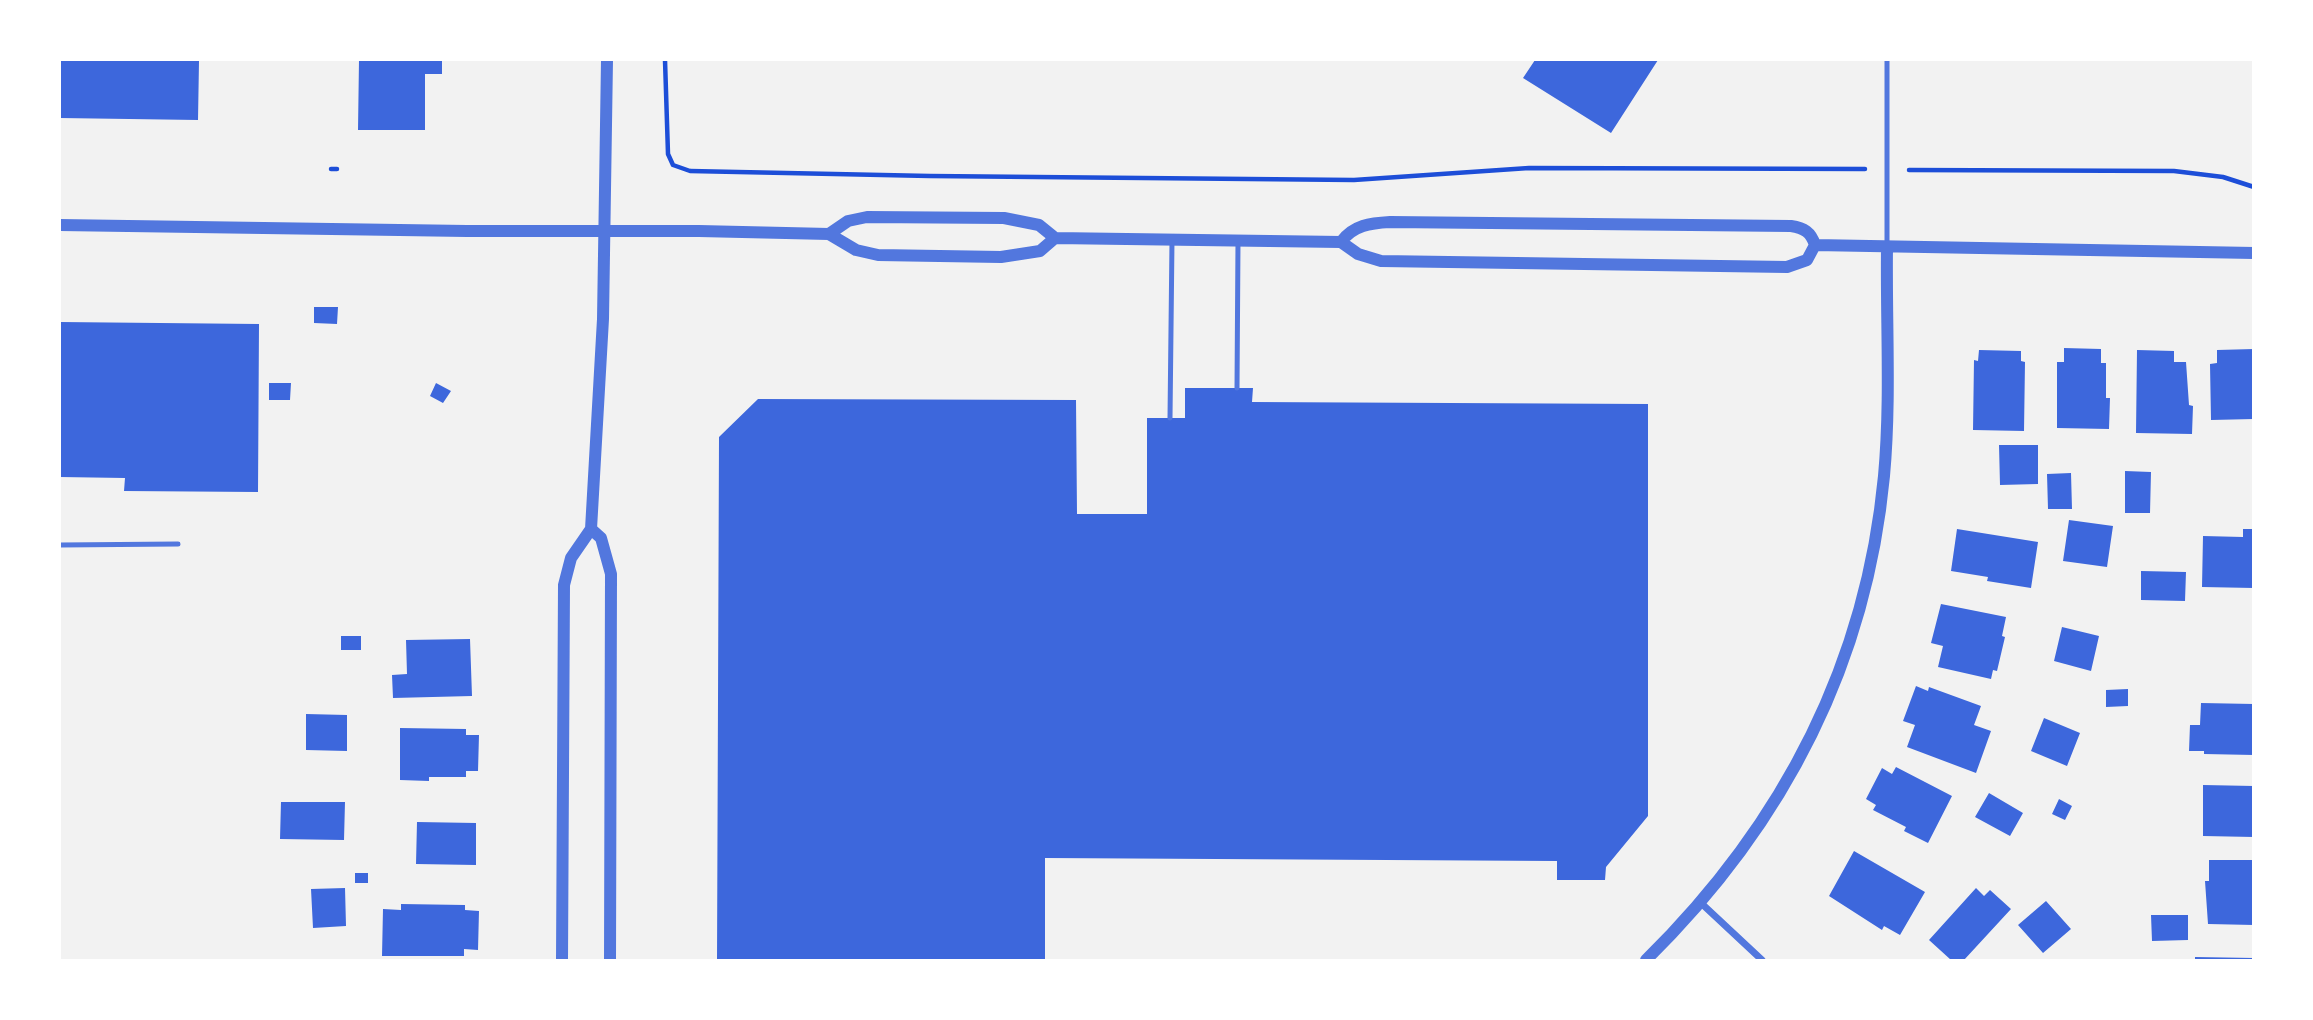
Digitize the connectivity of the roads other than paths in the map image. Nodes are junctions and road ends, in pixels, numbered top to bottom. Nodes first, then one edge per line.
1 (607, 60) edge
2 (1887, 60) edge
3 (60, 225) edge
4 (605, 232) junction
5 (828, 234) junction
6 (1055, 238) junction
7 (1172, 240) junction
8 (1238, 241) junction
9 (1342, 242) junction
10 (1815, 245) junction
11 (1888, 248) junction
12 (2253, 253) edge
13 (1237, 388) dead end
14 (1170, 418) dead end
15 (591, 528) junction
16 (178, 544) dead end
17 (60, 545) edge
18 (1701, 903) junction
19 (562, 961) edge
20 (610, 961) edge
21 (1646, 961) edge
22 (1762, 961) edge

1 - 4 street
2 - 11 lane
3 - 4 street
4 - 5 street
4 - 15 street
5 - 6 street
5 - 6 street
6 - 7 street
7 - 8 street
7 - 14 lane
8 - 9 street
8 - 13 lane
9 - 10 street
9 - 10 street
10 - 11 street
11 - 12 street
11 - 18 street
15 - 19 street
15 - 20 street
16 - 17 lane
18 - 21 street
18 - 22 street

